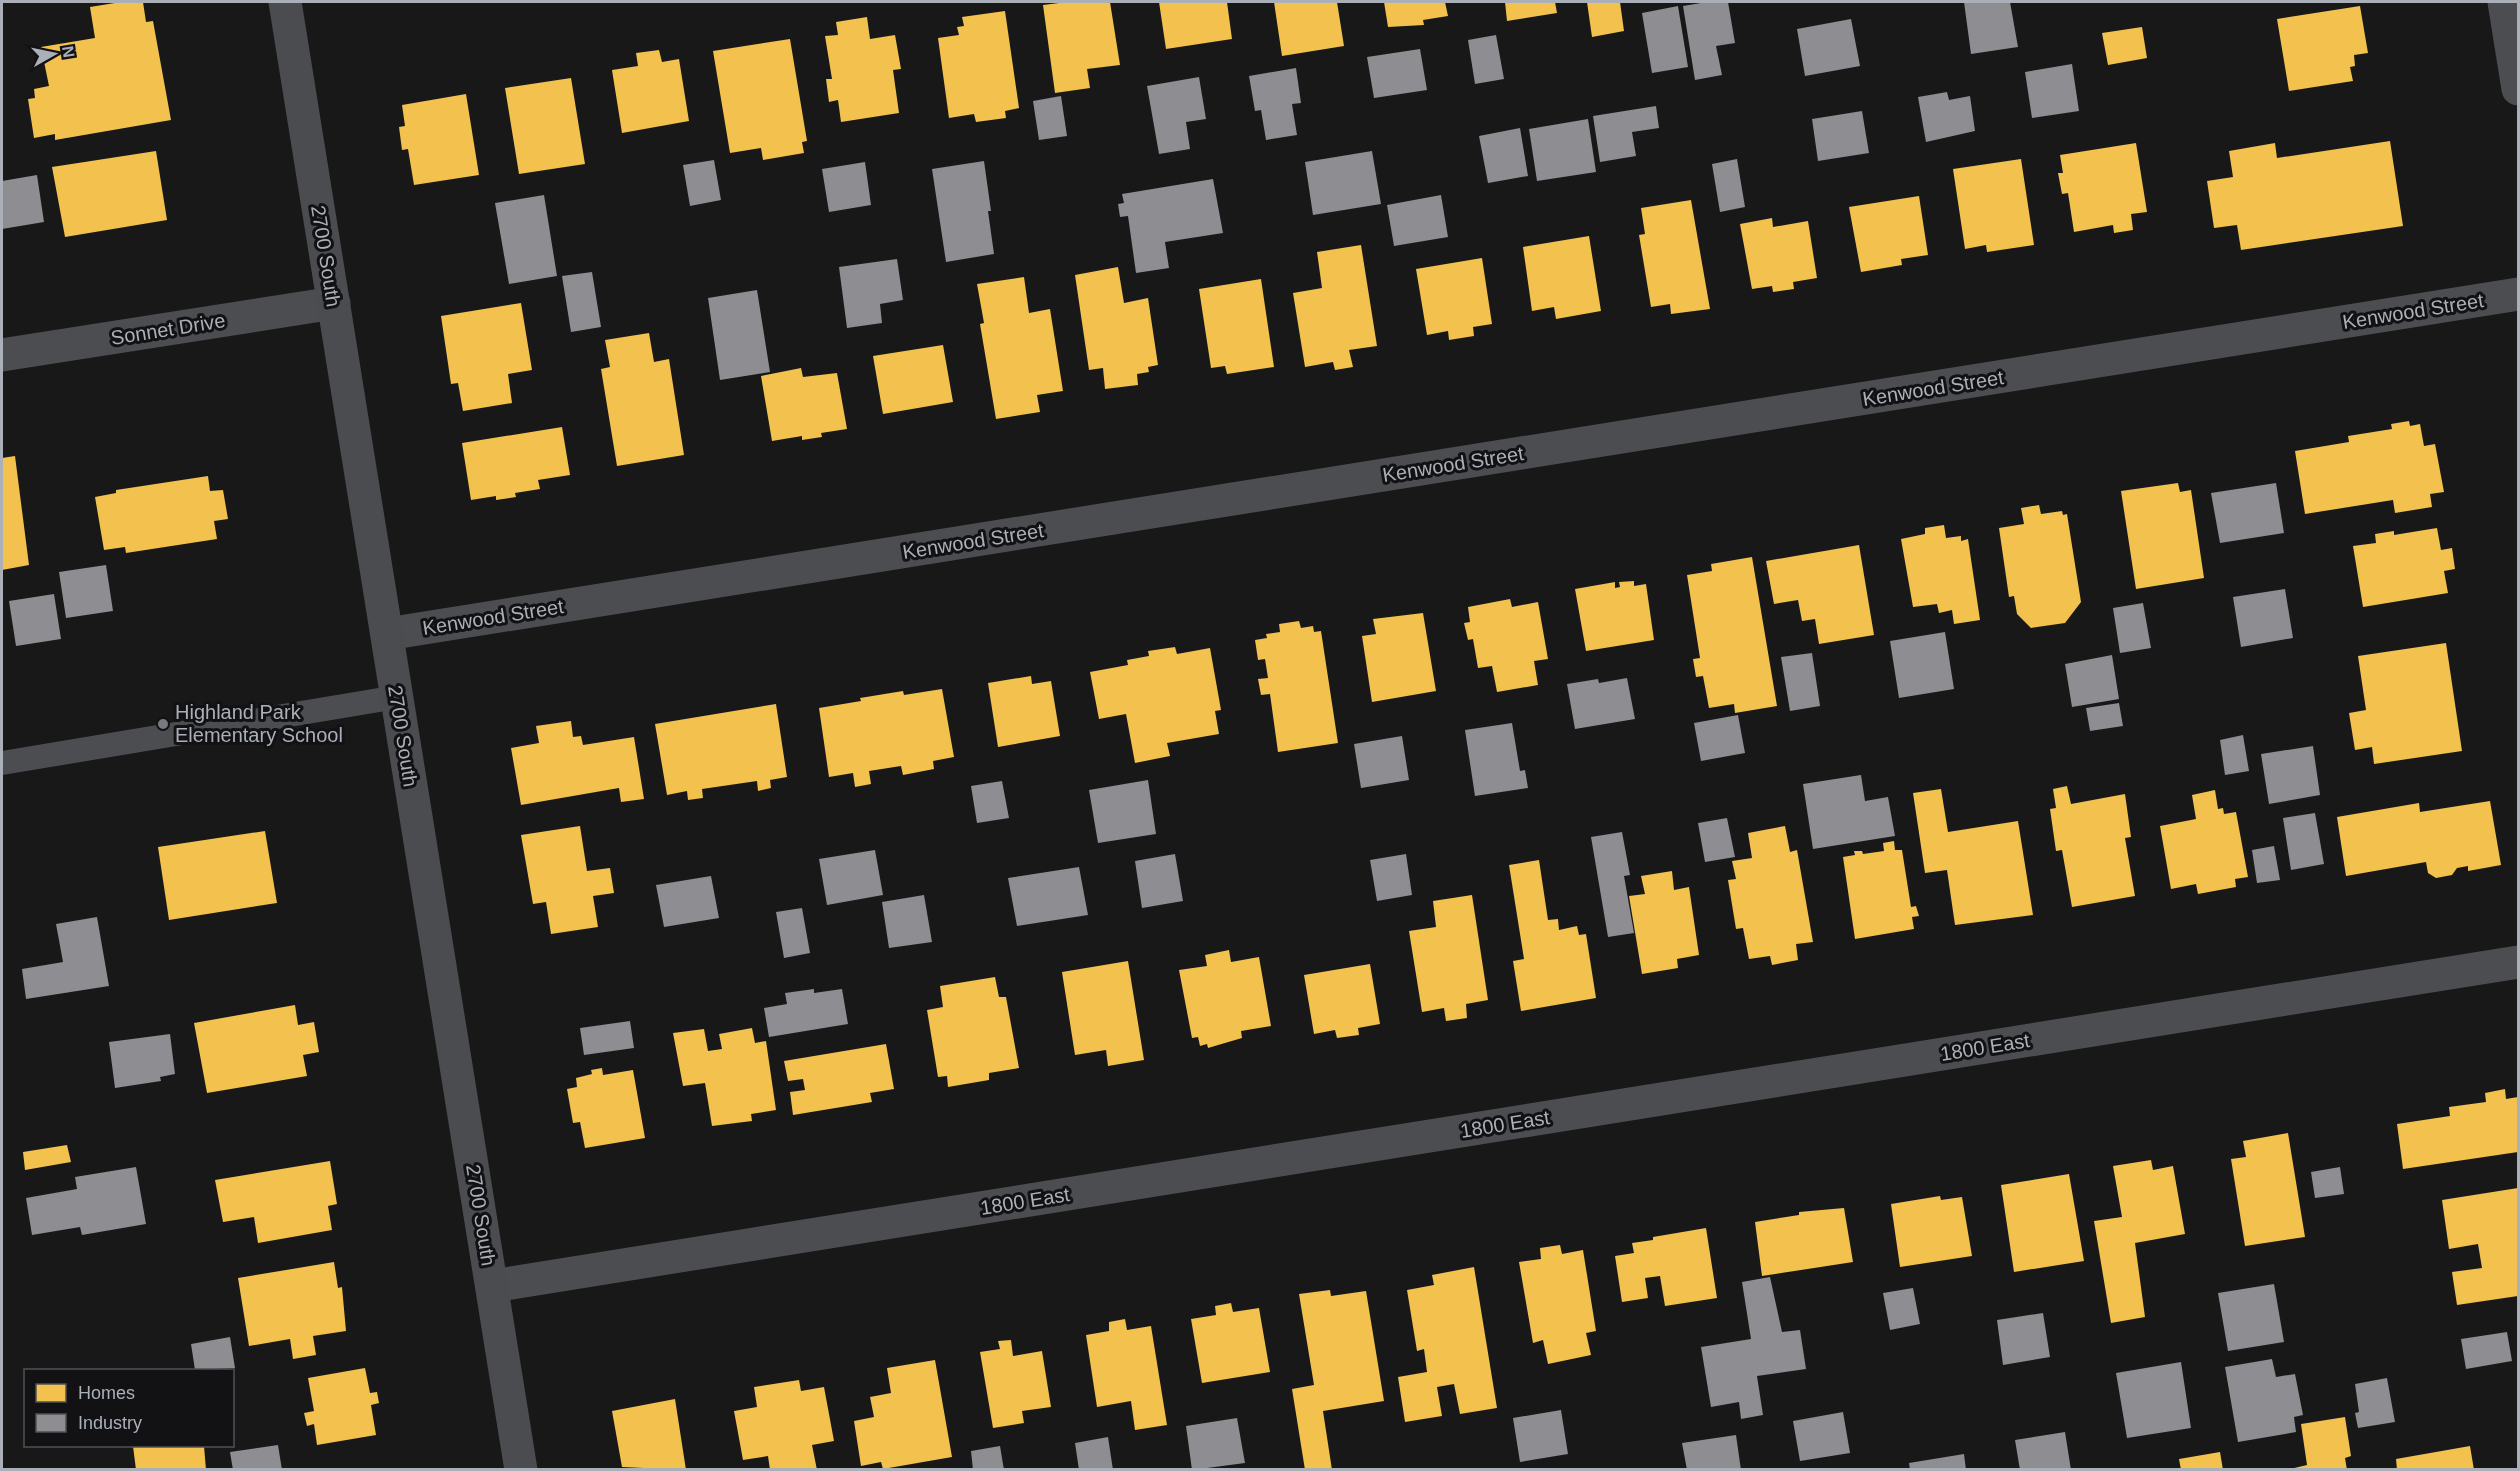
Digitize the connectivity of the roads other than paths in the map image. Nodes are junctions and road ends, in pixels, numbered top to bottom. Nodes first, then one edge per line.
1 (285, 2) edge
2 (2504, 2) edge
3 (2518, 89) edge
4 (2518, 294) edge
5 (334, 303) junction
6 (2, 355) edge
7 (387, 634) junction
8 (397, 697) junction
9 (2, 763) edge
10 (2518, 962) edge
11 (492, 1286) junction
12 (521, 1470) edge

1 - 5 street, 2700 South
2 - 3 street
4 - 7 street, Kenwood Street
5 - 6 street, Sonnet Drive
5 - 7 street, 2700 South
7 - 8 street, 2700 South
8 - 9 lane
8 - 11 street, 2700 South
10 - 11 street, 1800 East
11 - 12 street, 2700 South

